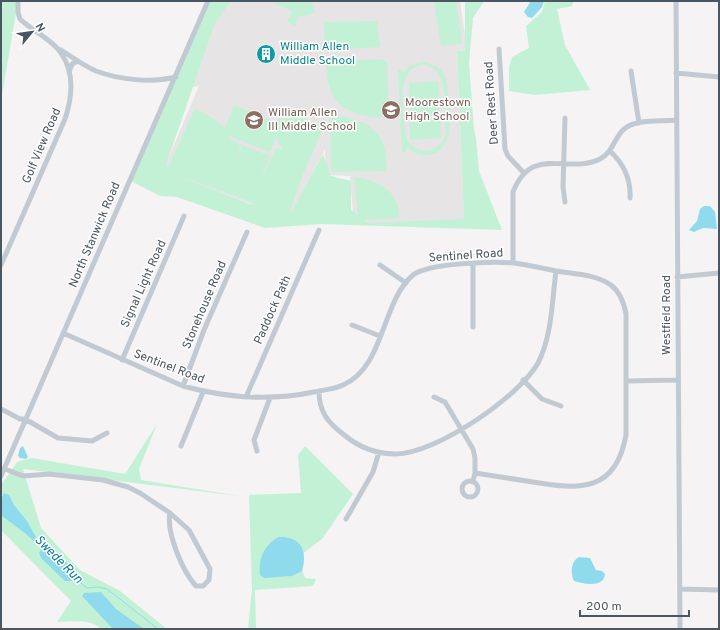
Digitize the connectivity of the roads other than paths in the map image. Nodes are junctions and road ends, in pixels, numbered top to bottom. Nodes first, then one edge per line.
1 (18, 1) edge
2 (208, 1) edge
3 (676, 1) edge
4 (55, 47) junction
5 (499, 49) dead end
6 (78, 61) junction
7 (69, 72) junction
8 (631, 72) dead end
9 (676, 73) junction
10 (176, 77) junction
11 (719, 78) edge
12 (565, 118) dead end
13 (676, 120) junction
14 (639, 123) junction
15 (610, 151) junction
16 (563, 163) junction
17 (524, 173) junction
18 (630, 198) dead end
19 (565, 202) dead end
20 (184, 216) dead end
21 (319, 230) dead end
22 (247, 232) dead end
23 (513, 263) junction
24 (473, 264) junction
25 (380, 265) dead end
26 (1, 266) edge
27 (556, 271) junction
28 (719, 273) edge
29 (677, 277) junction
30 (406, 283) junction
31 (352, 326) dead end
32 (473, 327) dead end
33 (63, 333) junction
34 (380, 336) junction
35 (122, 360) junction
36 (523, 380) junction
37 (627, 380) junction
38 (677, 380) junction
39 (182, 386) junction
40 (319, 391) junction
41 (203, 392) junction
42 (246, 397) junction
43 (434, 397) dead end
44 (270, 398) junction
45 (561, 406) dead end
46 (1, 409) edge
47 (26, 419) junction
48 (462, 428) junction
49 (107, 433) dead end
50 (181, 446) dead end
51 (257, 451) dead end
52 (379, 452) junction
53 (4, 469) junction
54 (475, 473) junction
55 (1, 476) edge
56 (473, 481) dead end
57 (170, 513) junction
58 (346, 518) dead end
59 (680, 589) junction
60 (719, 590) edge
61 (680, 629) edge

1 - 4 street, Golf View Road
2 - 10 street, North Stanwick Road
3 - 9 street, Westfield Road
4 - 6 street
4 - 7 street, Golf View Road
5 - 17 street, Deer Rest Road
6 - 7 street
6 - 10 street
7 - 26 street, Golf View Road
8 - 14 street
9 - 11 street
9 - 13 street, Westfield Road
10 - 33 street, North Stanwick Road
12 - 16 street
13 - 14 street
13 - 29 street, Westfield Road
14 - 15 street
15 - 16 street
15 - 18 street
16 - 17 street
16 - 19 street
17 - 23 street
20 - 35 street, Signal Light Road
21 - 42 street, Paddock Path
22 - 39 street, Stonehouse Road
23 - 24 street, Sentinel Road
23 - 27 street, Sentinel Road
24 - 30 street, Sentinel Road
24 - 32 street
25 - 30 street
27 - 36 street
27 - 37 street, Sentinel Road
28 - 29 street
29 - 38 street, Westfield Road
30 - 34 street, Sentinel Road
31 - 34 street
33 - 35 street, Sentinel Road
33 - 47 street, North Stanwick Road
34 - 40 street, Sentinel Road
35 - 39 street, Sentinel Road
36 - 45 street
36 - 48 street
37 - 38 street
37 - 54 street, Sentinel Road
38 - 59 street, Westfield Road
39 - 41 street, Sentinel Road
40 - 44 street, Sentinel Road
40 - 52 street
41 - 42 street, Sentinel Road
41 - 50 street
42 - 44 street, Sentinel Road
43 - 48 street
44 - 51 street
46 - 47 street
47 - 49 street
47 - 53 street, North Stanwick Road
48 - 52 street
48 - 54 street
52 - 58 street
53 - 55 street, North Stanwick Road
53 - 57 street
54 - 56 street
57 - 57 street
59 - 60 street
59 - 61 street, Westfield Road

